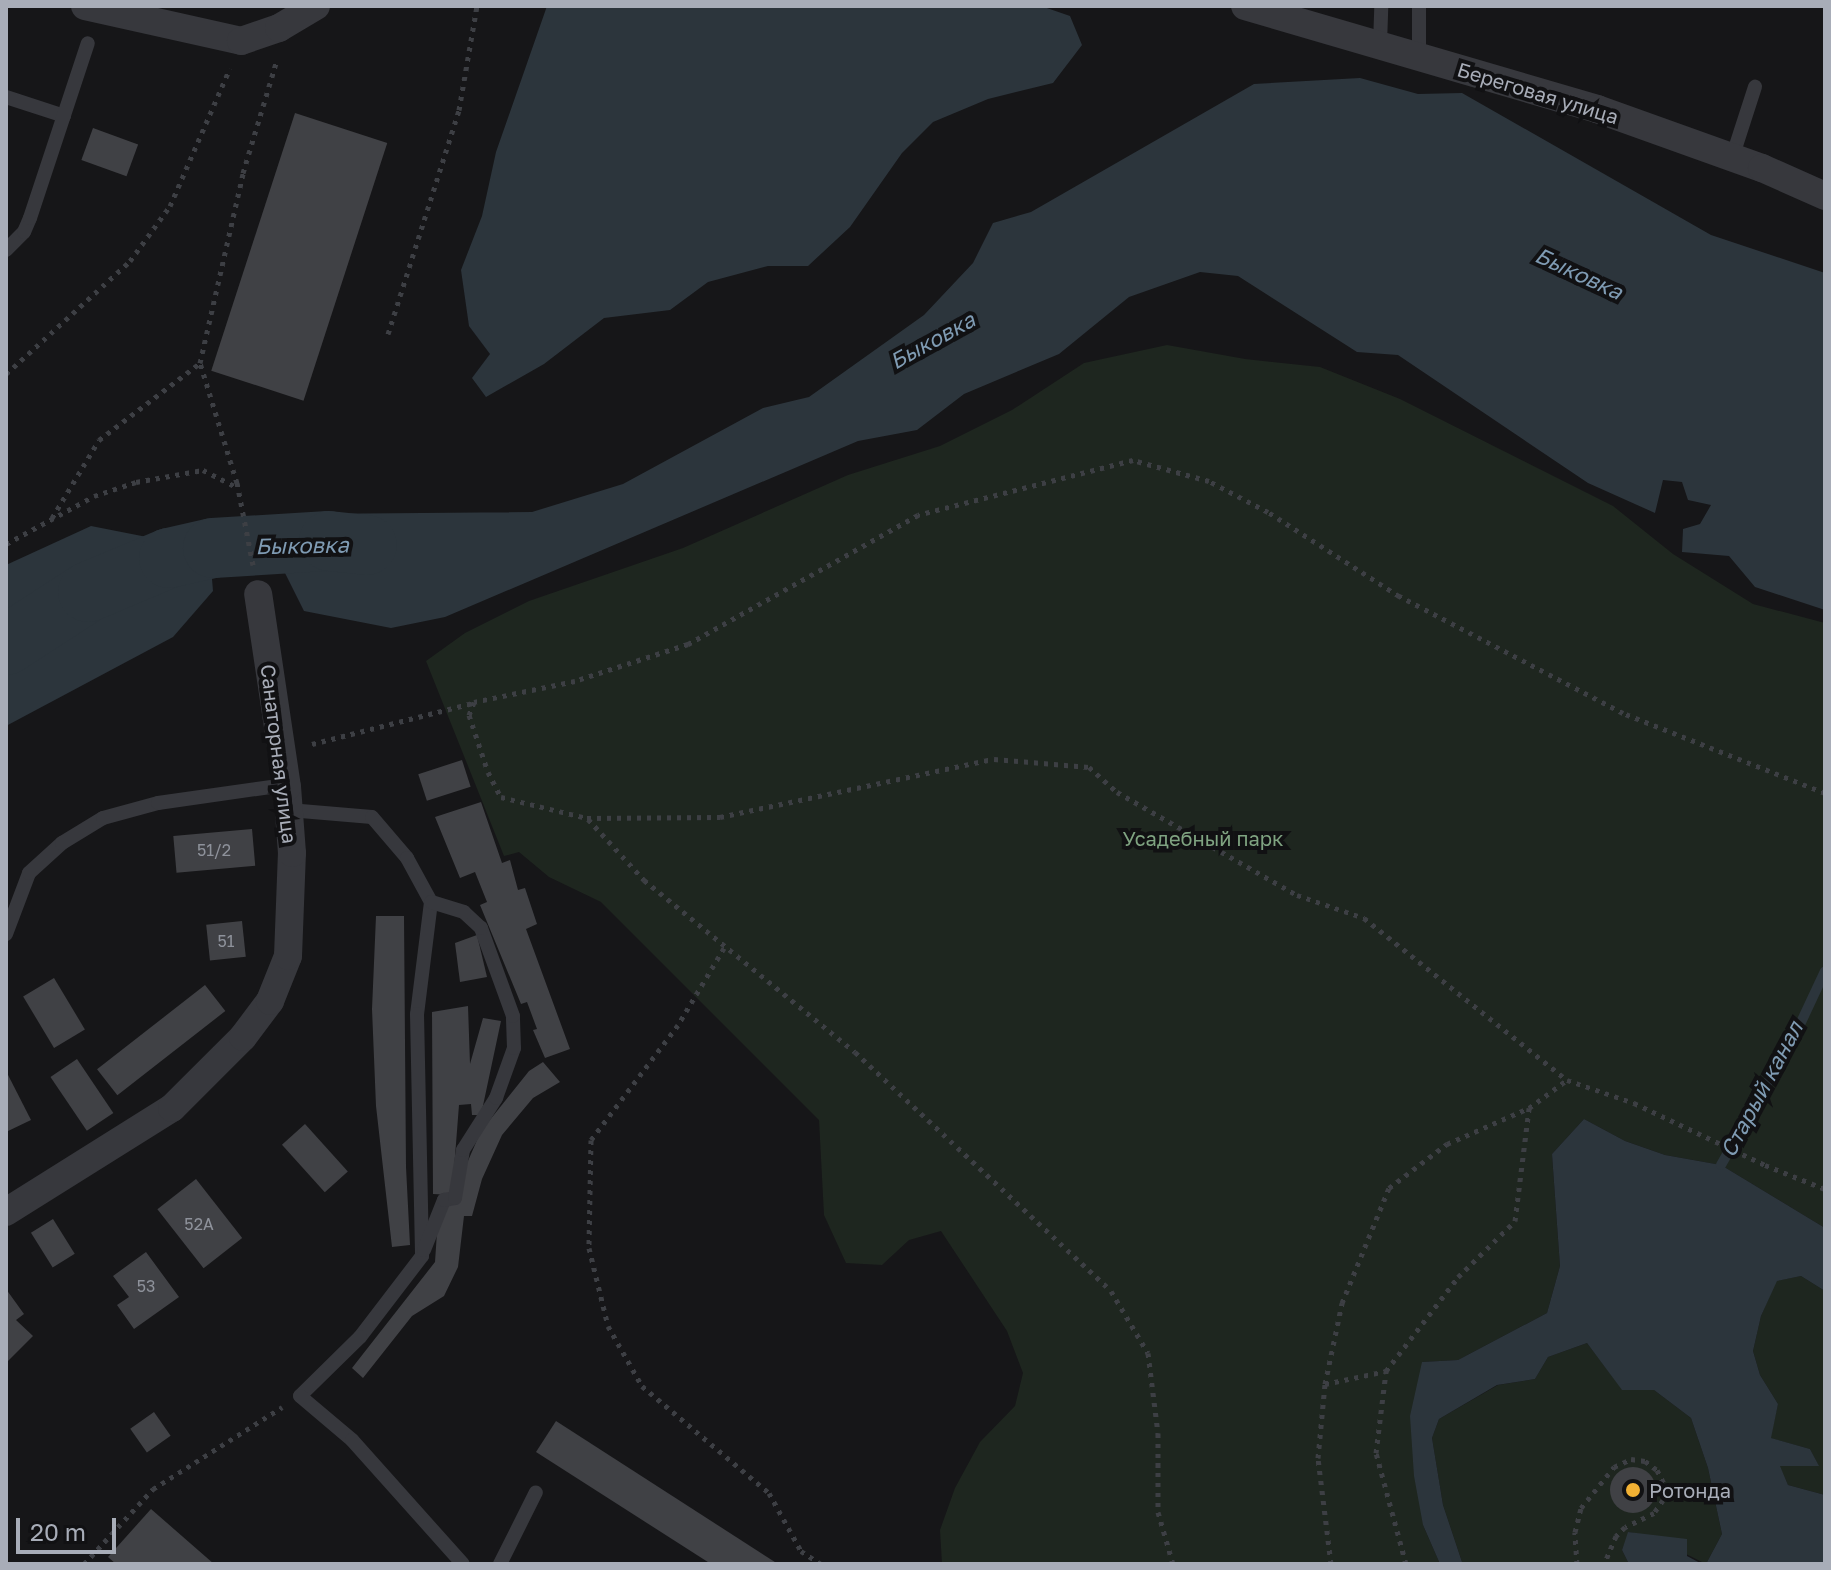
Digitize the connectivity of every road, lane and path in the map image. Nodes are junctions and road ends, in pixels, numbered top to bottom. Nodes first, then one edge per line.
1 (85, 6) edge
2 (316, 6) edge
3 (477, 6) edge
4 (1245, 6) edge
5 (1381, 6) edge
6 (1419, 6) edge
7 (289, 22) junction
8 (241, 41) junction
9 (88, 43) dead end
10 (1380, 44) junction
11 (1419, 56) junction
12 (1755, 87) dead end
13 (6, 97) edge
14 (64, 116) junction
15 (1732, 158) junction
16 (1825, 196) edge
17 (6, 250) edge
18 (388, 334) dead end
19 (200, 363) junction
20 (6, 374) edge
21 (238, 488) junction
22 (52, 519) junction
23 (6, 544) edge
24 (258, 594) joint
25 (474, 702) junction
26 (281, 752) junction
27 (1825, 793) edge
28 (283, 798) junction
29 (587, 818) junction
30 (431, 902) junction
31 (6, 934) edge
32 (724, 948) junction
33 (1567, 1080) junction
34 (1529, 1108) junction
35 (1825, 1189) edge
36 (6, 1212) edge
37 (422, 1256) junction
38 (1386, 1371) junction
39 (1325, 1384) junction
40 (300, 1396) junction
41 (536, 1492) dead end
42 (84, 1564) edge
43 (463, 1564) edge
44 (500, 1564) edge
45 (821, 1564) edge
46 (1173, 1564) edge
47 (1331, 1564) edge
48 (1406, 1564) edge
49 (1577, 1564) edge
50 (1604, 1564) edge

1 - 8 street
2 - 7 street
3 - 18 path
4 - 10 street, Береговая улица
5 - 10 lane
6 - 11 lane
7 - 8 street
7 - 19 path
8 - 20 path
9 - 14 lane
10 - 11 street, Береговая улица
11 - 15 street, Береговая улица
12 - 15 lane
13 - 14 lane
14 - 17 lane
15 - 16 street, Береговая улица
19 - 21 path
19 - 22 path
21 - 22 path
21 - 24 path
22 - 23 path
24 - 26 street, Санаторная улица
25 - 26 path
25 - 27 path
25 - 29 path
26 - 28 street, Санаторная улица
28 - 30 lane
28 - 31 lane
28 - 36 street, Санаторная улица
29 - 32 path
29 - 33 path
30 - 37 lane
30 - 37 lane
32 - 45 path
32 - 46 path
33 - 34 path
33 - 35 path
34 - 38 path
34 - 39 path
37 - 40 lane
38 - 39 path
38 - 48 path
39 - 47 path
40 - 42 path
40 - 43 lane
41 - 44 lane
49 - 50 path

